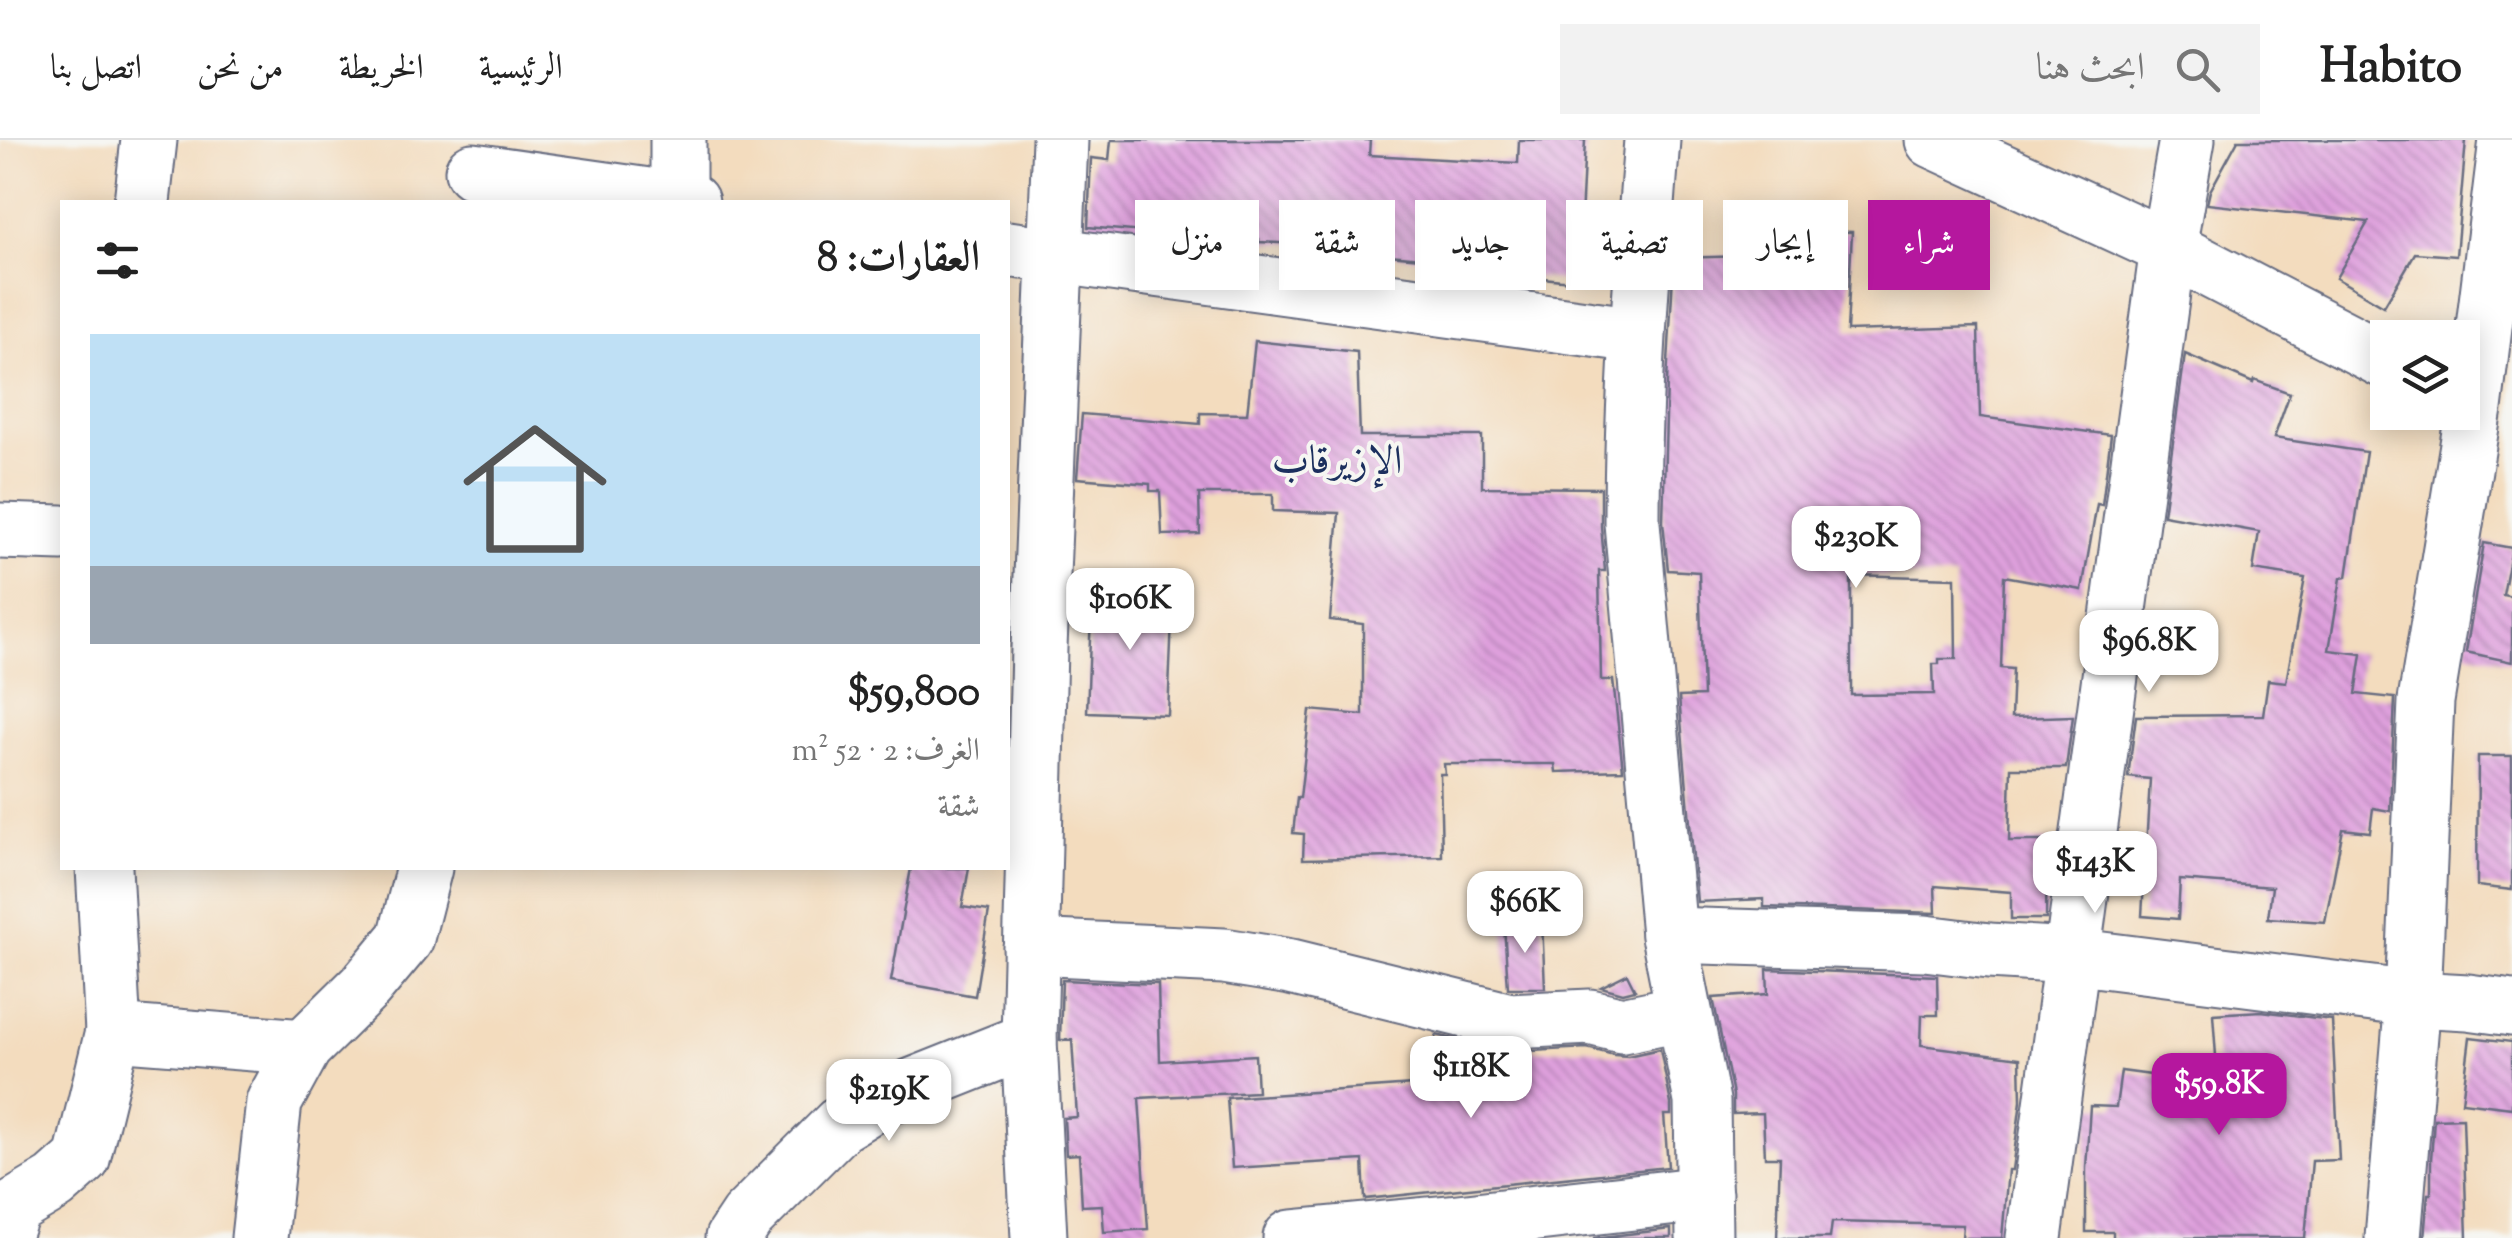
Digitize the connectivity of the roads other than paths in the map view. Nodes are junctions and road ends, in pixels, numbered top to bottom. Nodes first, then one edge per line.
1 (149, 140) edge
2 (678, 140) edge
3 (1060, 140) edge
4 (1652, 140) edge
5 (1934, 140) edge
6 (2187, 140) edge
7 (2507, 140) edge
8 (473, 171) edge
9 (142, 200) edge
10 (670, 200) edge
11 (684, 200) edge
12 (2168, 248) junction
13 (1032, 252) edge
14 (1638, 336) junction
15 (2370, 353) edge
16 (2483, 413) edge
17 (0, 531) edge
18 (60, 533) edge
19 (1023, 645) edge
20 (104, 870) edge
21 (423, 870) edge
22 (1669, 935) junction
23 (1031, 947) junction
24 (2071, 956) junction
25 (2413, 999) junction
26 (2512, 1008) edge
27 (1684, 1012) junction
28 (113, 1032) junction
29 (1029, 1040) junction
30 (304, 1047) junction
31 (1704, 1216) edge
32 (2, 1238) edge
33 (259, 1238) edge
34 (733, 1238) edge
35 (1039, 1238) edge
36 (1291, 1238) edge
37 (2034, 1238) edge
38 (2393, 1238) edge

1 - 9 street
2 - 11 street
3 - 13 street
4 - 14 street
5 - 12 street
6 - 12 street
7 - 16 street
8 - 10 street
12 - 15 street
12 - 24 street
13 - 14 street
13 - 19 street
14 - 22 street
16 - 25 street
17 - 18 street
19 - 23 street
20 - 28 street
21 - 30 street
22 - 24 street
22 - 27 street
23 - 27 street
23 - 29 street
24 - 25 street
24 - 37 street
25 - 26 street
25 - 38 street
27 - 31 street
28 - 30 street
28 - 32 street
29 - 34 street
29 - 35 street
30 - 33 street
31 - 36 street

